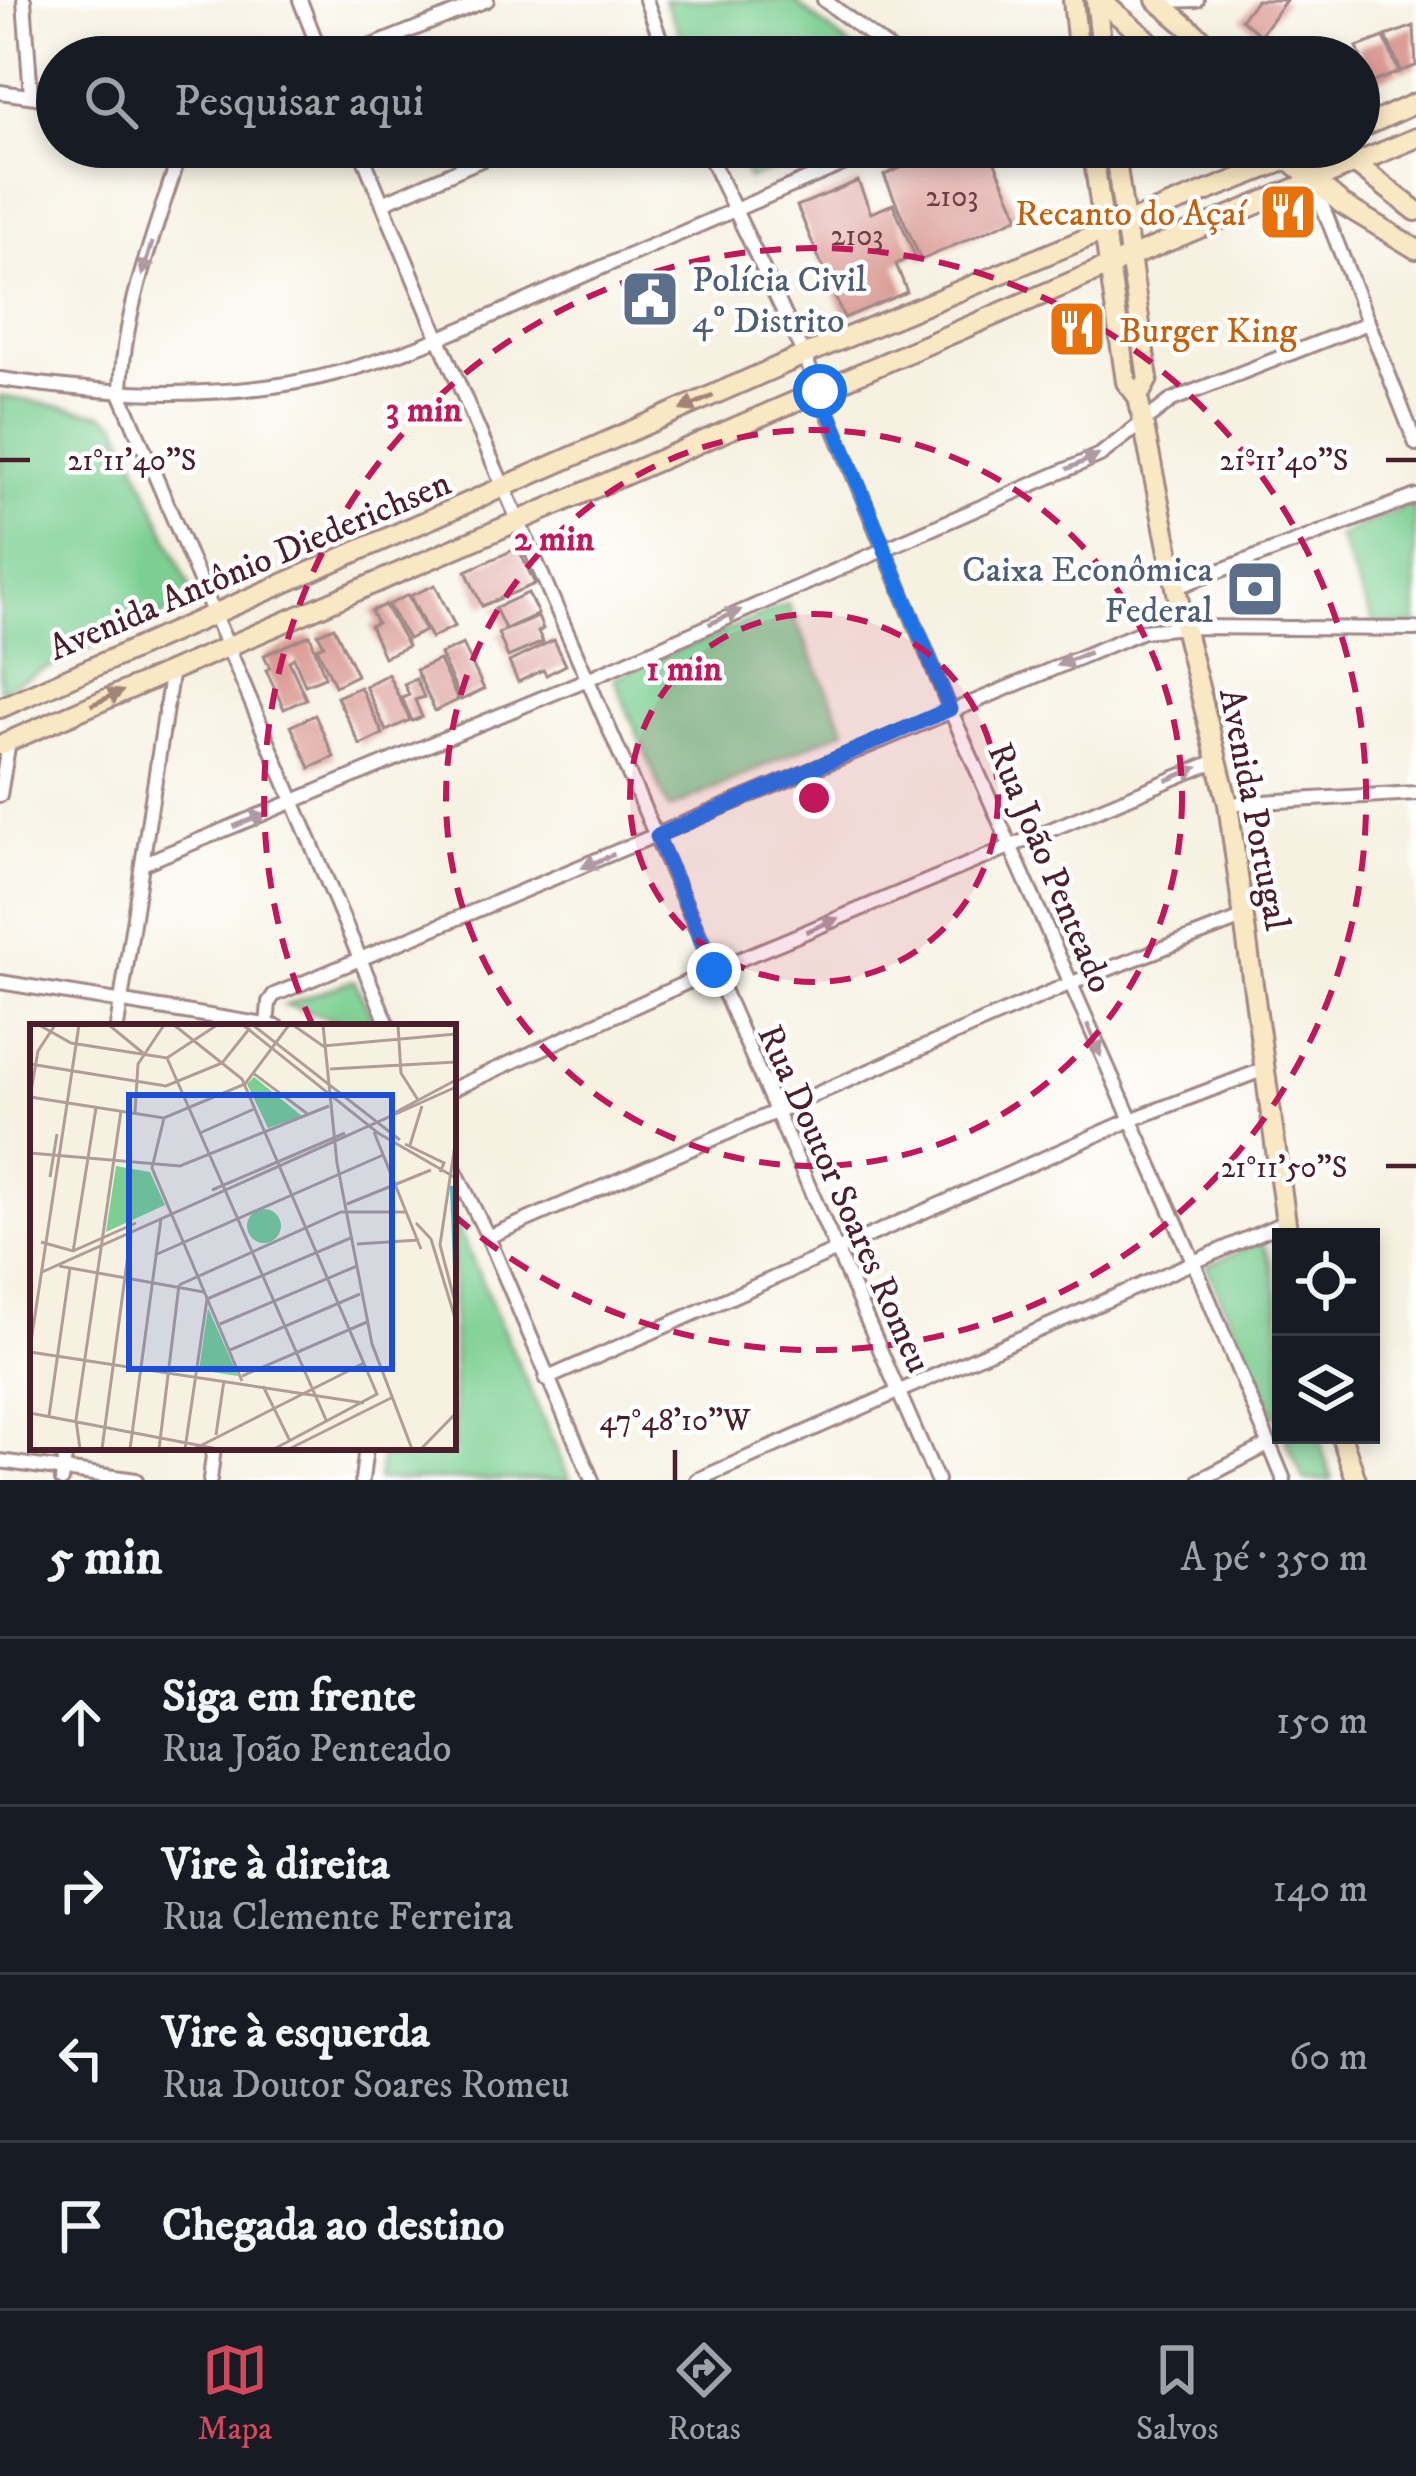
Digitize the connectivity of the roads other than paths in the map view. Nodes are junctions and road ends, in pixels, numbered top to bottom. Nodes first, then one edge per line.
1 (24, 0) edge
2 (300, 0) edge
3 (487, 0) edge
4 (646, 0) edge
5 (824, 0) edge
6 (1073, 0) edge
7 (1098, 0) edge
8 (1156, 0) edge
9 (1197, 0) edge
10 (314, 36) edge
11 (397, 36) edge
12 (659, 36) edge
13 (872, 36) edge
14 (1077, 36) edge
15 (1101, 36) edge
16 (1142, 36) edge
17 (1198, 36) edge
18 (0, 92) edge
19 (31, 96) junction
20 (36, 97) edge
21 (1416, 103) edge
22 (1380, 119) edge
23 (1416, 138) edge
24 (1380, 154) edge
25 (175, 168) edge
26 (368, 168) edge
27 (462, 168) edge
28 (714, 168) edge
29 (833, 168) edge
30 (1098, 168) edge
31 (1114, 168) edge
32 (1247, 168) edge
33 (1298, 168) edge
34 (1347, 168) edge
35 (1362, 168) edge
36 (1313, 181) junction
37 (382, 203) junction
38 (1342, 204) junction
39 (733, 210) junction
40 (1416, 211) edge
41 (1114, 227) junction
42 (1416, 249) edge
43 (1128, 258) junction
44 (1416, 263) edge
45 (1108, 266) junction
46 (1367, 323) junction
47 (439, 339) junction
48 (804, 355) junction
49 (0, 379) edge
50 (820, 391) junction
51 (122, 395) junction
52 (1138, 398) junction
53 (1143, 424) junction
54 (1416, 444) edge
55 (505, 490) junction
56 (1416, 496) edge
57 (519, 520) junction
58 (883, 547) junction
59 (1177, 587) junction
60 (217, 614) junction
61 (1184, 627) junction
62 (1416, 629) edge
63 (229, 644) junction
64 (172, 669) junction
65 (590, 678) junction
66 (0, 708) edge
67 (950, 709) junction
68 (4, 743) edge
69 (1218, 760) junction
70 (1416, 794) edge
71 (0, 795) edge
72 (293, 803) junction
73 (1228, 804) junction
74 (657, 836) junction
75 (1012, 845) junction
76 (142, 864) junction
77 (1245, 917) junction
78 (361, 961) junction
79 (714, 970) junction
80 (0, 982) edge
81 (1070, 984) junction
82 (120, 1001) junction
83 (117, 1024) edge
84 (258, 1024) edge
85 (270, 1024) edge
86 (388, 1024) edge
87 (1265, 1069) junction
88 (456, 1088) edge
89 (775, 1112) junction
90 (1128, 1120) junction
91 (456, 1172) edge
92 (1286, 1228) edge
93 (1272, 1235) edge
94 (488, 1237) junction
95 (834, 1250) junction
96 (1193, 1262) junction
97 (546, 1379) junction
98 (898, 1392) junction
99 (1344, 1444) edge
100 (1268, 1445) junction
101 (214, 1450) edge
102 (366, 1450) edge
103 (0, 1461) edge
104 (62, 1475) edge
105 (136, 1480) edge
106 (210, 1480) edge
107 (362, 1480) edge
108 (592, 1480) edge
109 (697, 1480) edge
110 (937, 1480) edge
111 (1200, 1480) edge
112 (1284, 1480) edge
113 (1356, 1480) edge

1 - 19 street
2 - 10 street
3 - 11 street
4 - 12 street
5 - 13 street
6 - 14 main road
7 - 15 main road
7 - 16 main road
8 - 9 street
8 - 17 main road
18 - 19 street
19 - 20 street
21 - 22 main road
23 - 24 main road, Avenida Antônio Diederichsen
25 -> 51 street
26 - 37 street, Rua Doutor Soares Romeu
27 - 37 street
28 - 39 street, Rua João Penteado
29 - 39 street
30 - 41 main road, Avenida Portugal
31 - 41 main road, Avenida Portugal
32 - 41 main road, Avenida Antônio Diederichsen
33 - 36 main road
34 - 36 main road, Avenida Antônio Diederichsen
35 - 40 main road
36 - 38 main road
36 - 43 main road, Avenida Antônio Diederichsen
36 - 46 street
37 - 47 street, Rua Doutor Soares Romeu
38 - 42 main road
38 - 44 main road
39 - 47 street
39 - 48 street, Rua João Penteado
41 - 43 main road, Avenida Portugal
41 - 45 main road, Avenida Portugal
41 - 48 main road, Avenida Antônio Diederichsen
43 - 45 main road, Avenida Antônio Diederichsen
43 - 52 main road, Avenida Portugal
45 - 50 main road, Avenida Antônio Diederichsen
45 - 52 main road, Avenida Portugal
46 - 53 street
46 - 54 street
47 - 51 street
47 - 55 street, Rua Doutor Soares Romeu
48 - 50 street, Rua João Penteado
48 -> 55 main road, Avenida Antônio Diederichsen
49 - 51 street
50 - 57 main road, Avenida Antônio Diederichsen
50 - 58 street, Rua João Penteado
51 - 60 street
52 - 53 main road, Avenida Portugal
58 -> 53 street
53 - 59 main road, Avenida Portugal
55 - 57 street, Rua Doutor Soares Romeu
55 - 60 main road, Avenida Antônio Diederichsen
56 - 59 street
57 - 63 main road, Avenida Antônio Diederichsen
57 - 65 street, Rua Doutor Soares Romeu
65 -> 58 street
58 - 67 street, Rua João Penteado
59 - 61 main road, Avenida Portugal
60 - 63 street
60 - 66 main road, Avenida Antônio Diederichsen
61 - 62 street
61 -> 67 street
61 - 69 main road, Avenida Portugal
63 - 64 main road, Avenida Antônio Diederichsen
63 - 72 street
68 -> 64 main road, Avenida Antônio Diederichsen
64 - 76 street
65 - 72 street
65 - 74 street, Rua Doutor Soares Romeu
67 - 74 street
67 - 75 street, Rua João Penteado
68 - 71 street
69 - 73 main road, Avenida Portugal
75 -> 69 street
70 - 73 street
76 -> 72 street
72 - 78 street
73 - 77 main road, Avenida Portugal
74 -> 78 street
74 - 79 street, Rua Doutor Soares Romeu
79 -> 75 street
75 - 81 street, Rua João Penteado
76 - 82 street
77 - 81 street
77 - 87 main road, Avenida Portugal
78 - 85 street
78 - 86 street
79 - 88 street
79 - 89 street, Rua Doutor Soares Romeu
80 - 82 street
81 - 89 street
81 -> 90 street, Rua João Penteado
82 - 83 street
82 - 84 street
87 - 90 street
87 - 92 main road, Avenida Portugal
89 - 94 street
89 - 95 street, Rua Doutor Soares Romeu
90 - 95 street
90 - 96 street, Rua João Penteado
91 - 94 street
93 - 96 street
94 - 97 street
95 - 97 street
95 - 98 street, Rua Doutor Soares Romeu
96 - 98 street
96 - 100 street, Rua João Penteado
97 - 108 street
98 - 109 street
98 - 110 street, Rua Doutor Soares Romeu
99 - 113 main road
100 - 111 street
100 - 112 street, Rua João Penteado
101 - 106 street
102 - 107 street
103 - 104 street
104 - 105 street

